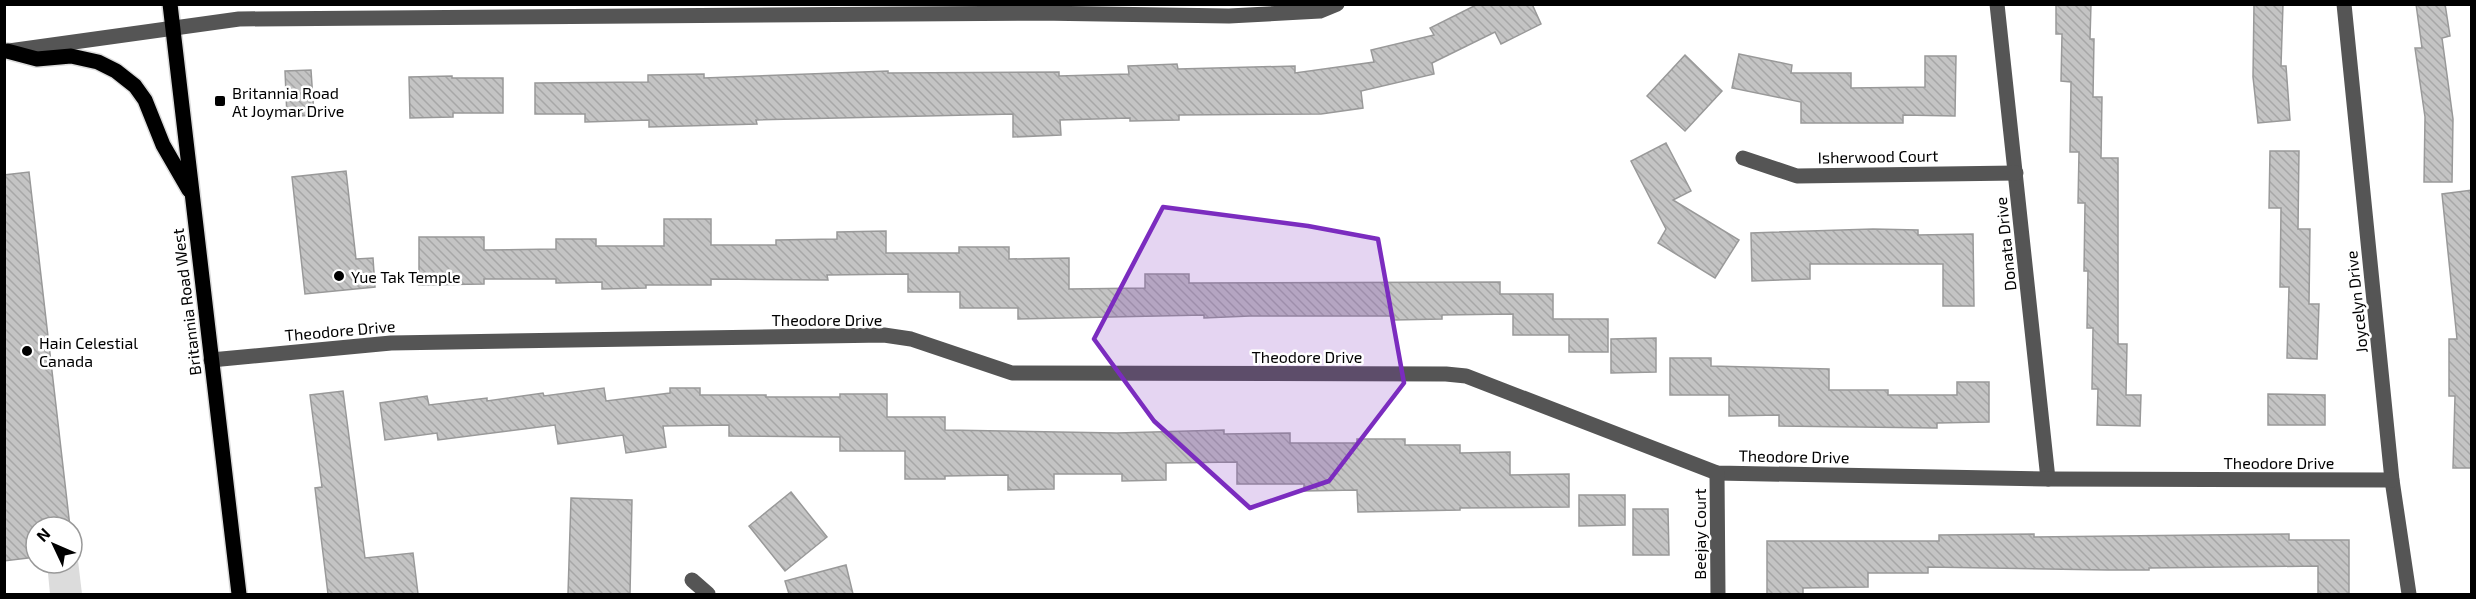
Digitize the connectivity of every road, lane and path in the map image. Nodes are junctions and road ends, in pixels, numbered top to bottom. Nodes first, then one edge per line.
1 (170, 4) edge
2 (1337, 4) edge
3 (1996, 4) edge
4 (2344, 4) edge
5 (1038, 9) edge
6 (172, 28) junction
7 (6, 51) edge
8 (1743, 158) dead end
9 (2016, 173) junction
10 (192, 196) junction
11 (211, 360) junction
12 (1717, 473) junction
13 (2048, 479) junction
14 (2392, 480) junction
15 (692, 580) dead end
16 (239, 594) edge
17 (708, 594) edge
18 (1718, 594) edge
19 (2409, 594) edge

1 - 6 main road, Britannia Road West
2 - 5 street
3 - 9 street, Donata Drive
4 - 14 street, Joycelyn Drive
5 - 6 street
6 - 7 street
6 - 10 main road, Britannia Road West
7 - 10 main road
8 - 9 street, Isherwood Court
9 - 13 street, Donata Drive
10 - 11 main road, Britannia Road West
11 - 12 street, Theodore Drive
11 - 16 main road, Britannia Road West
12 - 13 street, Theodore Drive
12 - 18 street, Beejay Court
13 - 14 street, Theodore Drive
14 - 19 street, Joycelyn Drive
15 - 17 street

